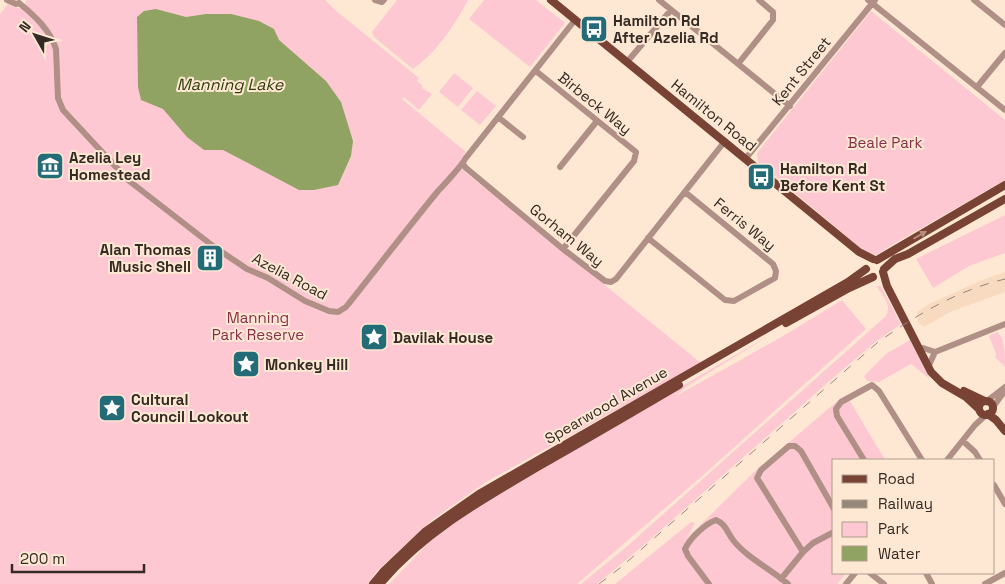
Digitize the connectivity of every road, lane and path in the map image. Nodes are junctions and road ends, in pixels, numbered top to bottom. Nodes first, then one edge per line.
1 (7, 0) edge
2 (375, 0) edge
3 (384, 0) edge
4 (551, 0) edge
5 (659, 0) edge
6 (759, 0) edge
7 (974, 0) edge
8 (21, 1) edge
9 (871, 1) edge
10 (671, 10) junction
11 (576, 20) junction
12 (1005, 25) edge
13 (1005, 53) edge
14 (627, 62) junction
15 (738, 64) junction
16 (536, 71) junction
17 (977, 87) junction
18 (790, 106) junction
19 (1005, 110) edge
20 (498, 117) junction
21 (597, 121) junction
22 (523, 137) dead end
23 (725, 142) junction
24 (746, 158) junction
25 (463, 164) junction
26 (560, 167) dead end
27 (1005, 186) edge
28 (685, 192) junction
29 (1005, 198) edge
30 (648, 238) junction
31 (563, 249) junction
32 (859, 252) junction
33 (875, 260) junction
34 (866, 267) junction
35 (879, 274) junction
36 (1004, 326) edge
37 (921, 347) junction
38 (935, 352) junction
39 (930, 363) junction
40 (1005, 387) edge
41 (1005, 391) edge
42 (987, 408) junction
43 (1005, 425) edge
44 (1005, 431) edge
45 (961, 443) junction
46 (863, 459) edge
47 (919, 459) edge
48 (948, 459) edge
49 (979, 459) edge
50 (995, 487) edge
51 (1005, 504) edge
52 (832, 505) edge
53 (832, 533) edge
54 (802, 552) junction
55 (400, 562) junction
56 (1005, 573) edge
57 (854, 574) edge
58 (871, 574) edge
59 (990, 576) edge
60 (781, 579) junction
61 (373, 584) edge
62 (380, 584) edge
63 (385, 584) edge
64 (709, 584) edge
65 (788, 584) edge
66 (846, 584) edge
67 (884, 584) edge
68 (985, 584) edge

1 - 8 street
2 - 3 street
4 - 11 main road, Hamilton Road
5 - 10 street
6 - 15 street
7 - 12 street
8 - 25 street, Azelia Road
9 - 17 street
9 - 18 street, Kent Street
10 - 14 street
10 - 15 street
11 - 14 main road, Hamilton Road
11 - 16 street, Azelia Road
13 - 17 street
14 - 23 main road, Hamilton Road
15 - 18 street
16 - 20 street, Azelia Road
16 - 21 street, Birbeck Way
17 - 19 street
18 - 24 street, Kent Street
20 - 22 street
20 - 25 street, Azelia Road
21 - 26 street
21 - 31 street, Birbeck Way
23 - 24 main road, Hamilton Road
23 - 28 street, Gorham Way
24 - 32 main road, Hamilton Road
25 - 31 street, Gorham Way
33 -> 27 main road
28 - 30 street, Gorham Way
28 - 30 street, Ferris Way
29 - 35 main road, Spearwood Avenue
30 - 31 street, Gorham Way
32 - 33 main road, Hamilton Road
32 - 34 main road, Hamilton Road
33 - 34 main road, Spearwood Avenue
33 - 35 main road
34 - 35 main road, Hamilton Road
34 - 61 main road, Spearwood Avenue
35 - 37 main road
35 - 55 main road, Spearwood Avenue
36 - 38 street
37 - 38 street
37 - 39 main road
37 - 42 main road
38 - 39 street
39 - 42 main road
40 - 42 street
41 - 42 street
42 - 43 main road
42 - 44 main road
42 - 45 street
45 - 48 street
45 - 49 street
46 - 47 street
50 - 51 street
52 - 54 street
53 - 54 street
54 - 60 street
55 - 62 main road, Spearwood Avenue
55 - 63 main road
56 - 59 street
57 - 66 street
58 - 67 street
59 - 68 street
60 - 64 street
60 - 65 street

